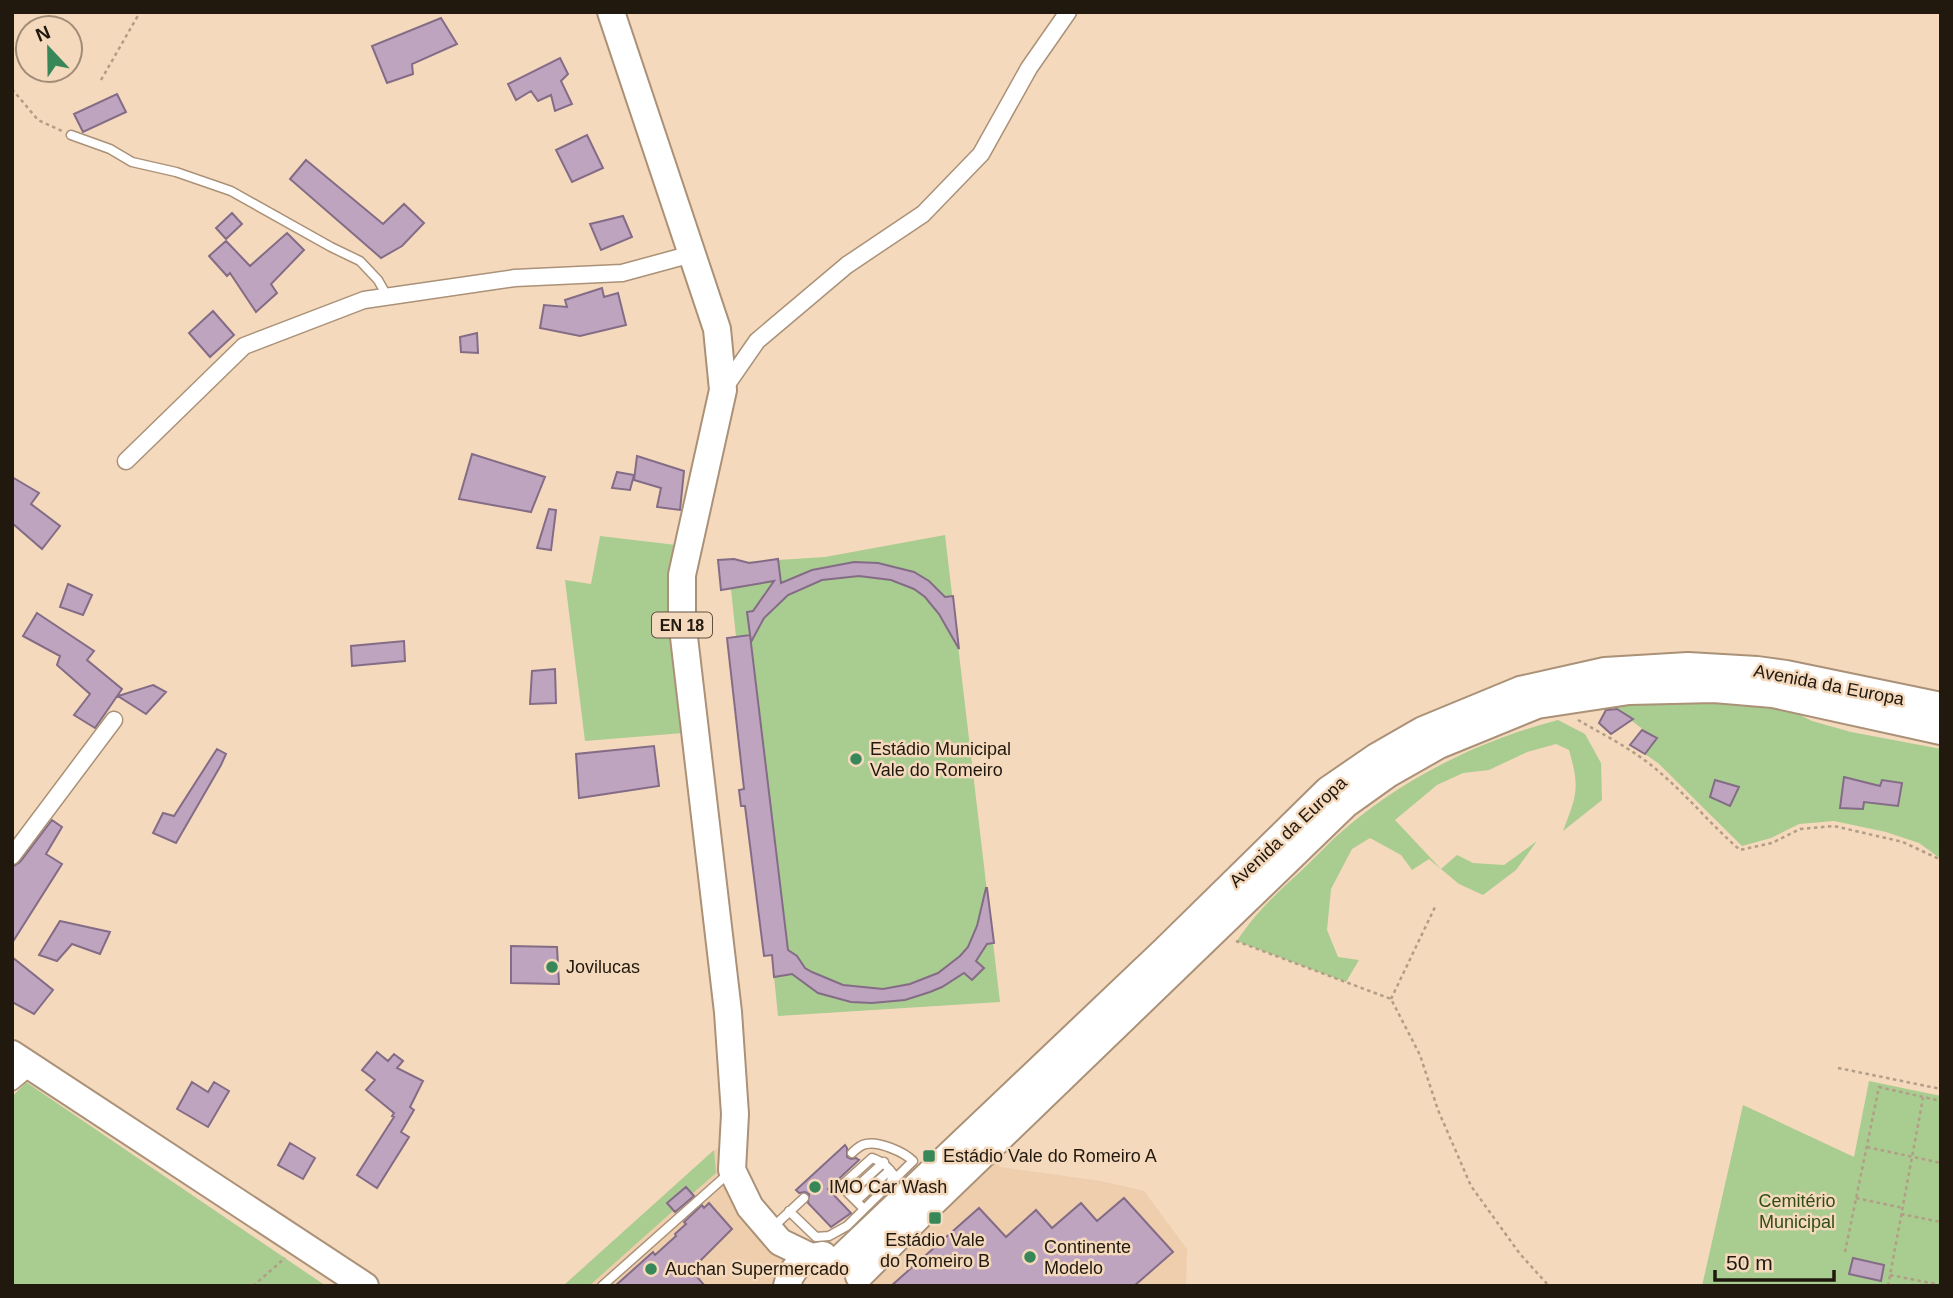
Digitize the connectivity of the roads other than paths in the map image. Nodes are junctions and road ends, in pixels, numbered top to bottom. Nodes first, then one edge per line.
1 (611, 12) edge
2 (1068, 12) edge
3 (71, 135) road end
4 (692, 254) junction
5 (387, 296) junction
6 (723, 390) junction
7 (126, 461) dead end
8 (1941, 706) edge
9 (114, 720) dead end
10 (1941, 731) edge
11 (12, 856) edge
12 (18, 1067) edge
13 (852, 1153) dead end
14 (887, 1166) junction
15 (732, 1170) junction
16 (890, 1184) junction
17 (804, 1198) dead end
18 (856, 1201) junction
19 (864, 1209) junction
20 (789, 1211) junction
21 (775, 1236) junction
22 (811, 1257) junction
23 (854, 1273) edge
24 (789, 1280) edge
25 (365, 1286) edge
26 (602, 1286) edge

1 - 4 main road, EN 18
2 - 6 street
3 - 5 lane
4 - 5 street
4 - 6 main road, EN 18
5 - 7 street
6 - 15 main road, EN 18
8 - 23 main road, Avenida da Europa
9 - 11 street
10 - 23 main road, Avenida da Europa
12 - 25 main road
13 - 16 lane
14 - 16 lane
14 - 18 lane
14 - 18 lane
15 - 21 main road, EN 18
15 - 26 lane
16 - 19 lane
17 - 20 lane
18 - 19 lane
19 - 20 lane
20 - 21 lane
21 - 22 main road, EN 18
21 - 24 main road, EN 18
22 - 23 main road
22 - 24 main road

